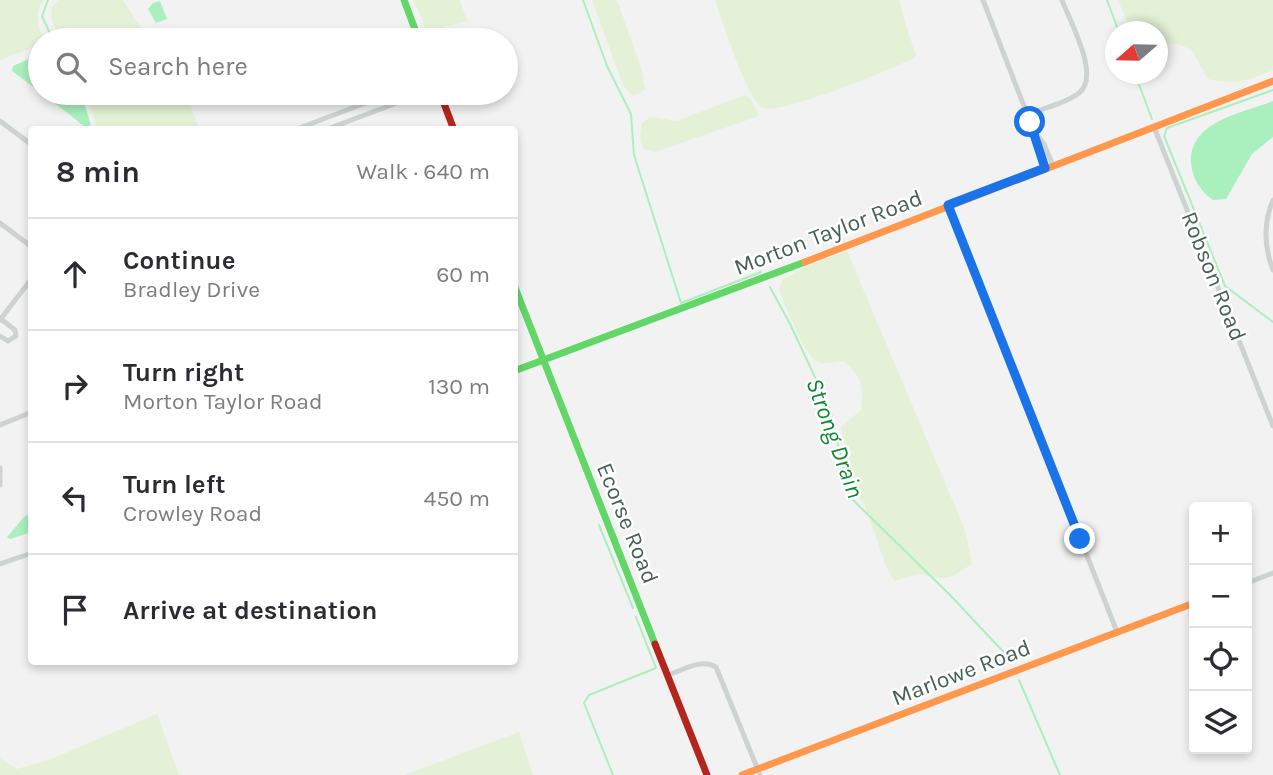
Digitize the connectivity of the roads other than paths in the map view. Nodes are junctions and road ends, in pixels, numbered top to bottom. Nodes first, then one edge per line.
1 (404, 0) edge
2 (983, 0) edge
3 (1062, 0) edge
4 (414, 28) edge
5 (1273, 81) edge
6 (360, 105) edge
7 (391, 105) edge
8 (445, 105) edge
9 (1027, 115) junction
10 (0, 121) edge
11 (305, 126) edge
12 (336, 126) edge
13 (452, 126) edge
14 (1154, 127) junction
15 (28, 142) edge
16 (1049, 167) junction
17 (1273, 200) edge
18 (948, 205) junction
19 (0, 223) edge
20 (28, 244) edge
21 (1273, 270) edge
22 (28, 283) edge
23 (518, 295) edge
24 (0, 320) edge
25 (0, 336) edge
26 (543, 360) junction
27 (518, 369) edge
28 (28, 413) edge
29 (0, 425) edge
30 (1273, 426) edge
31 (0, 468) edge
32 (0, 485) edge
33 (28, 554) edge
34 (0, 565) edge
35 (1273, 573) edge
36 (1252, 581) edge
37 (1189, 605) edge
38 (1117, 632) junction
39 (668, 675) junction
40 (759, 772) edge
41 (707, 775) edge
42 (742, 775) edge

1 - 4 street
2 - 9 street
3 - 9 street
5 - 14 street, Morton Taylor Road
6 - 11 street
7 - 12 street
8 - 13 street
9 - 16 street
10 - 15 street
14 - 16 street, Morton Taylor Road
14 - 30 street, Robson Road
16 - 18 street, Morton Taylor Road
17 - 21 street
18 - 26 street, Morton Taylor Road
18 - 38 street
19 - 20 street
22 - 24 street
23 - 26 street, Ecorse Road
24 - 25 street
26 - 27 street, Morton Taylor Road
26 - 39 street, Ecorse Road
28 - 29 street
31 - 32 street
33 - 34 street
35 - 36 street
37 - 38 street, Marlowe Road
38 - 40 street, Marlowe Road
39 - 40 street
39 - 41 street, Ecorse Road
40 - 42 street, Marlowe Road

